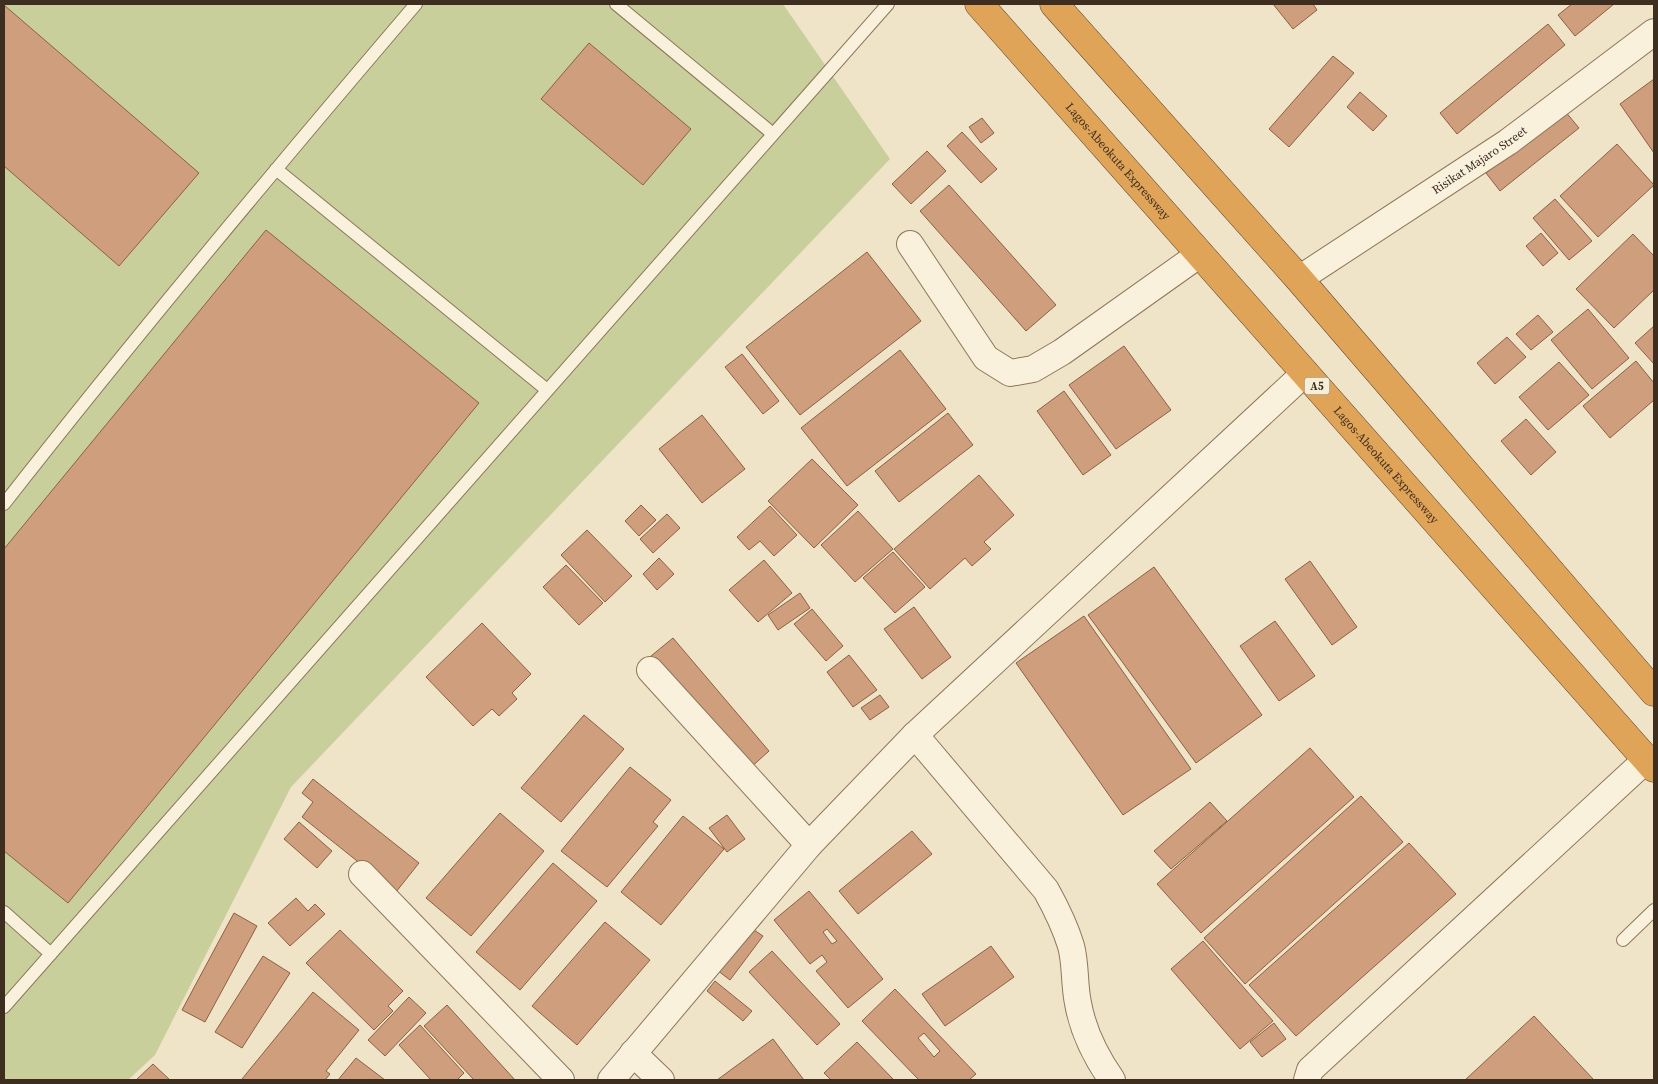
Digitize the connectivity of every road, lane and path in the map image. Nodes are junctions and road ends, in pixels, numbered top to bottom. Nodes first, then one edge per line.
1 (416, 4) edge
2 (616, 4) edge
3 (888, 4) edge
4 (979, 4) edge
5 (1054, 4) edge
6 (1654, 32) edge
7 (773, 134) junction
8 (276, 169) junction
9 (910, 244) dead end
10 (1200, 254) junction
11 (1299, 279) junction
12 (1305, 372) junction
13 (548, 390) junction
14 (4, 504) edge
15 (650, 670) dead end
16 (1654, 692) edge
17 (915, 735) junction
18 (1651, 764) edge
19 (809, 845) junction
20 (362, 874) dead end
21 (1654, 910) edge
22 (4, 912) edge
23 (1623, 940) dead end
24 (51, 954) junction
25 (4, 1007) edge
26 (634, 1053) junction
27 (561, 1080) edge
28 (611, 1080) edge
29 (661, 1080) edge
30 (1112, 1080) edge
31 (1307, 1080) edge

1 - 8 lane
2 - 7 lane
3 - 7 lane
4 - 10 highway, Lagos-Abeokuta Expressway / A5
5 - 11 highway
6 - 11 street, Risikat Majaro Street
7 - 13 lane
8 - 13 lane
8 - 14 lane
9 - 10 street
10 - 12 highway, Lagos-Abeokuta Expressway / A5
11 - 16 highway
12 - 17 street
12 - 18 highway, Lagos-Abeokuta Expressway / A5
13 - 24 lane
15 - 19 street
17 - 19 street
17 - 30 street
18 - 31 street
19 - 26 street
20 - 27 street
21 - 23 lane
22 - 24 lane
24 - 25 lane
26 - 28 street
26 - 29 street

